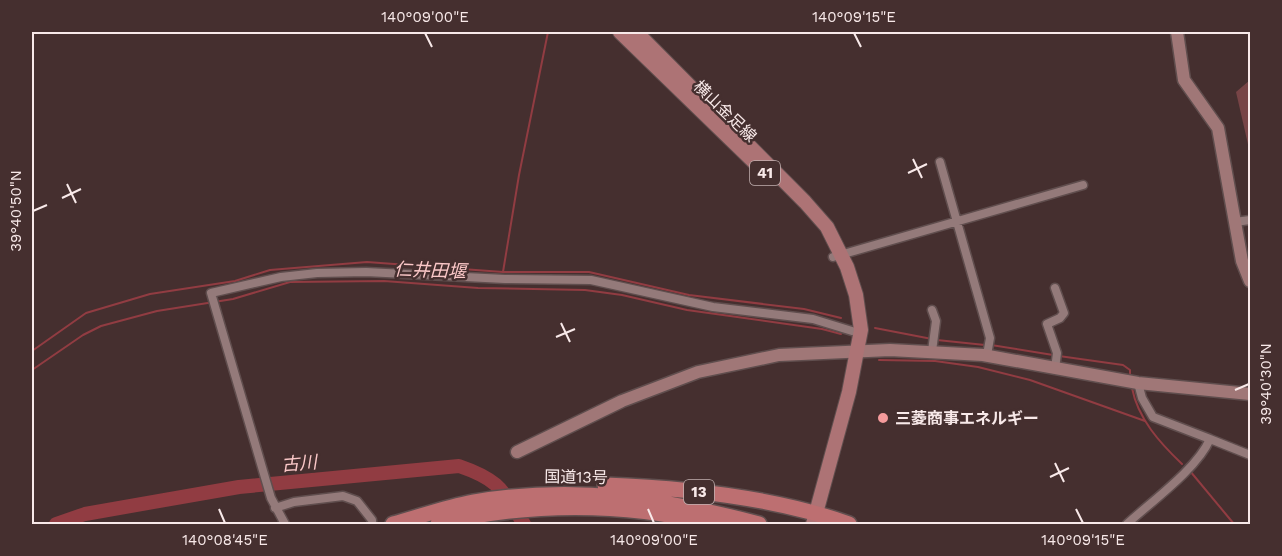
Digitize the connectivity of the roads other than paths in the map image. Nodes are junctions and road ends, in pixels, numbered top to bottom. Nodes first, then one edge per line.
1 (620, 32) edge
2 (636, 32) edge
3 (1177, 32) edge
4 (940, 162) dead end
5 (1083, 185) dead end
6 (1251, 220) edge
7 (957, 221) junction
8 (1235, 222) junction
9 (837, 255) junction
10 (1251, 281) edge
11 (1055, 288) dead end
12 (932, 310) dead end
13 (852, 331) junction
14 (933, 343) junction
15 (856, 349) junction
16 (989, 349) junction
17 (1056, 361) junction
18 (1138, 383) junction
19 (1251, 394) edge
20 (1210, 439) junction
21 (517, 452) dead end
22 (1251, 454) edge
23 (546, 493) junction
24 (524, 503) junction
25 (501, 505) junction
26 (275, 508) junction
27 (601, 509) junction
28 (815, 519) edge
29 (285, 525) edge
30 (372, 525) edge
31 (393, 525) edge
32 (438, 525) edge
33 (664, 525) edge
34 (712, 525) edge
35 (759, 525) edge
36 (849, 525) edge
37 (1128, 525) edge

1 - 9 main road, 横山金足線 / 41
2 - 9 main road, 横山金足線 / 41
3 - 8 street
4 - 7 street
5 - 7 street
6 - 8 street
7 - 9 street
7 - 16 street
8 - 10 street
9 - 13 main road, 横山金足線 / 41
9 - 15 main road, 横山金足線 / 41
11 - 17 street
12 - 14 street
13 - 15 main road, 横山金足線 / 41
13 - 26 street
14 - 15 street
14 - 16 street
15 - 21 street
15 - 28 main road, 横山金足線 / 41
16 - 17 street
17 - 18 street
18 - 19 street
18 - 20 street
20 - 22 street
20 - 37 street
23 - 24 highway, 国道13号 / 13
23 - 28 highway, 13
23 - 35 highway, 国道13号 / 13
24 - 25 highway, 国道13号 / 13
24 - 27 highway, 国道13号 / 13
25 - 31 highway, 国道13号 / 13
25 - 32 highway, 国道13号 / 13
26 - 29 street
26 - 30 street
27 - 33 highway, 13
27 - 34 highway, 国道13号 / 13
28 - 36 highway, 13

